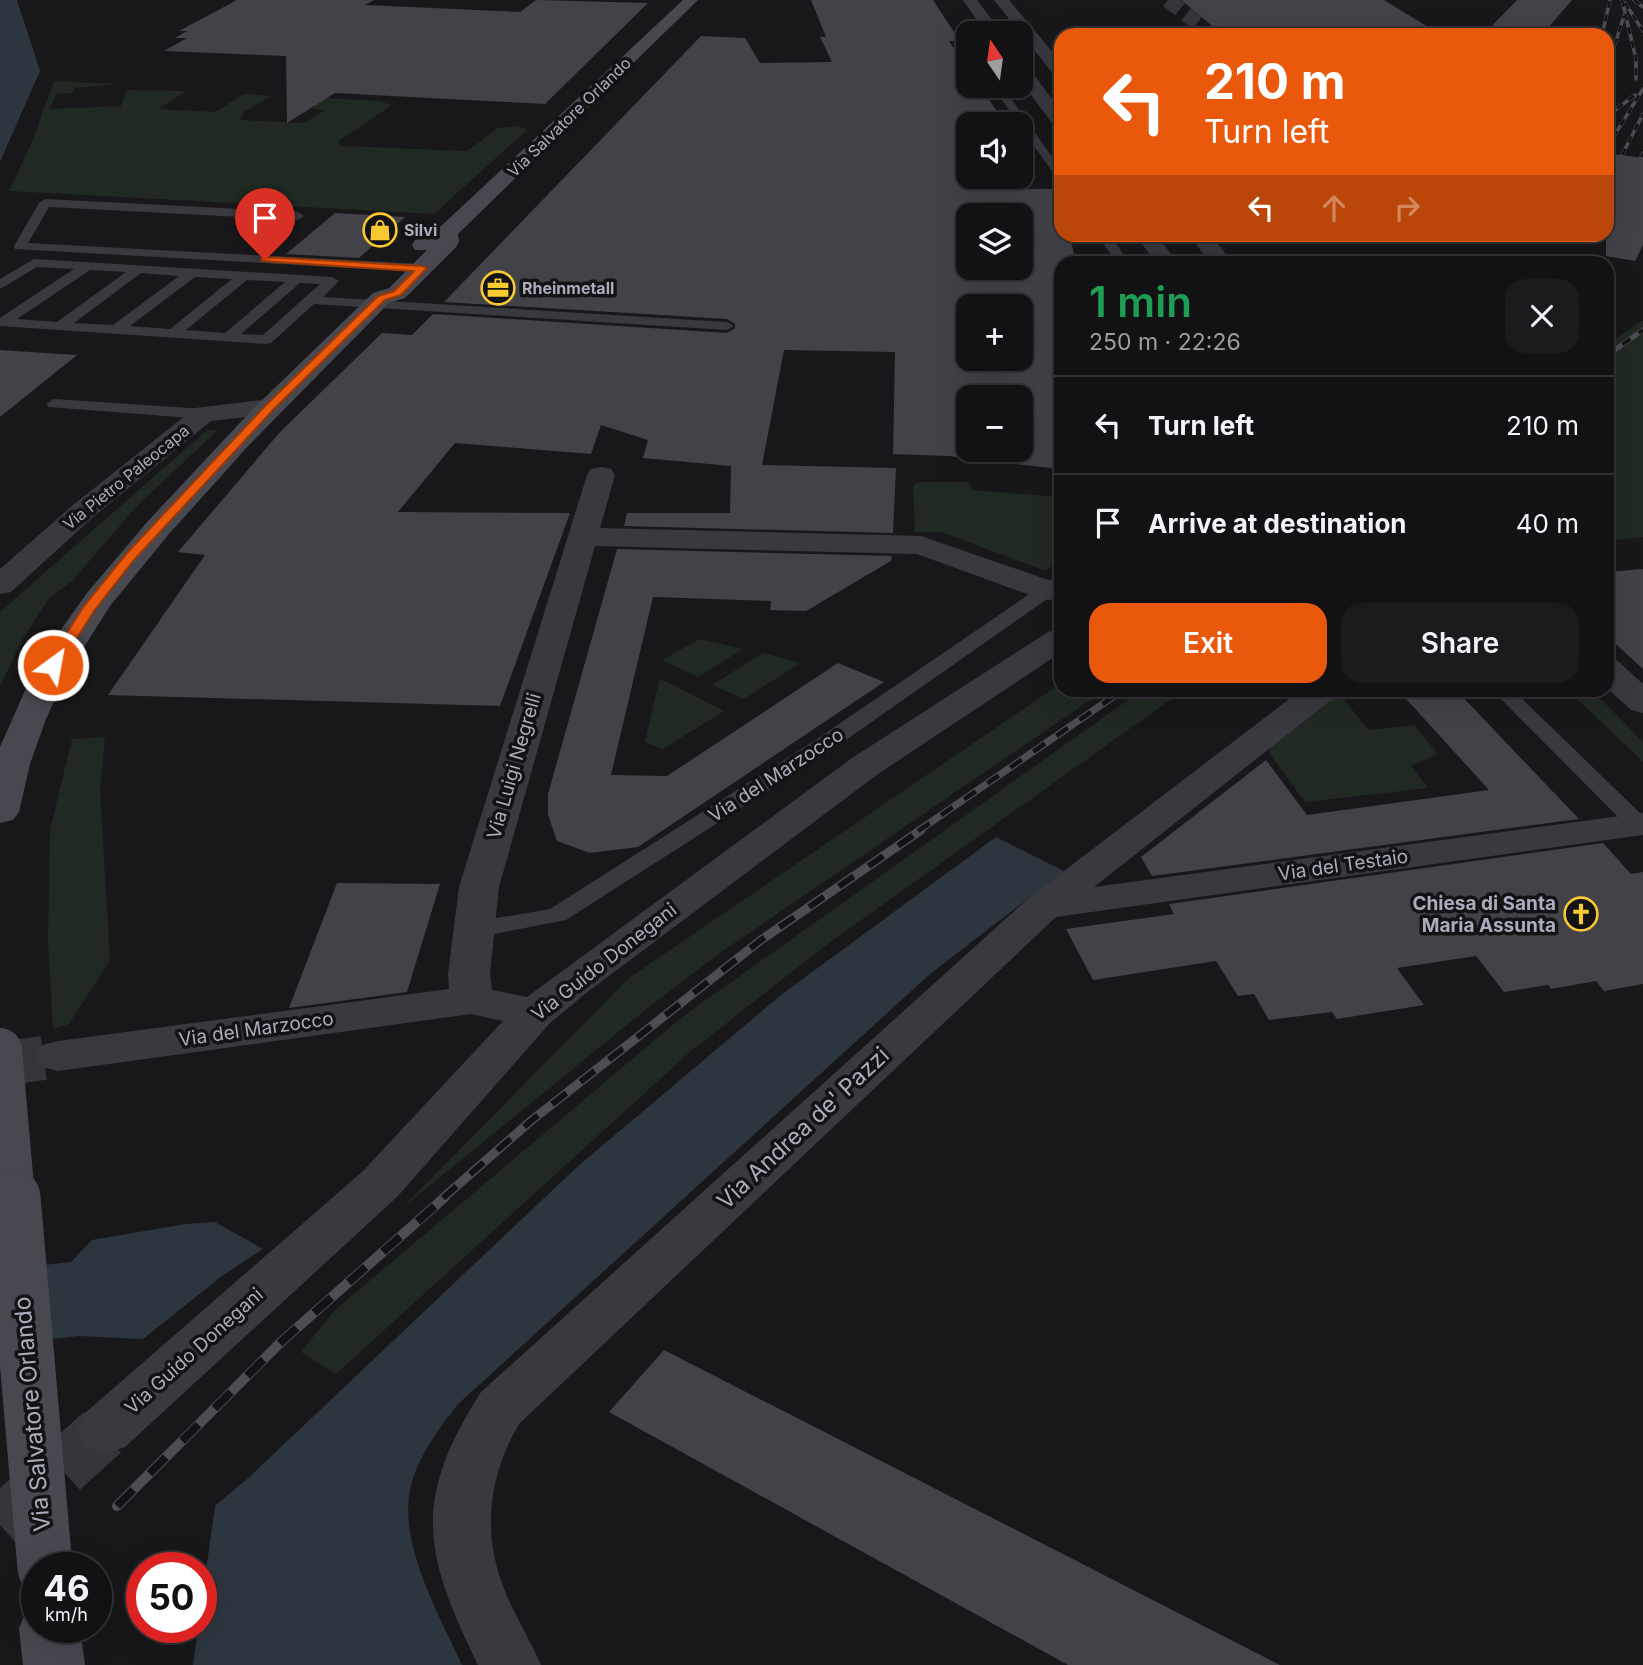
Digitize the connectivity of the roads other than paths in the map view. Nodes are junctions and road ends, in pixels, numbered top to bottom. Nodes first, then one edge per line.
1 (691, 0) edge
2 (970, 0) edge
3 (1000, 0) edge
4 (985, 21) edge
5 (1054, 64) edge
6 (1033, 86) edge
7 (1005, 98) edge
8 (1054, 114) edge
9 (1054, 167) edge
10 (299, 216) dead end
11 (1205, 242) edge
12 (1216, 256) edge
13 (88, 266) junction
14 (411, 268) junction
15 (139, 269) junction
16 (191, 273) junction
17 (244, 276) junction
18 (297, 279) junction
19 (0, 285) edge
20 (311, 300) junction
21 (378, 301) junction
22 (1, 322) edge
23 (60, 326) junction
24 (727, 326) dead end
25 (116, 330) junction
26 (173, 334) junction
27 (229, 337) junction
28 (54, 404) dead end
29 (270, 407) junction
30 (204, 414) junction
31 (601, 475) dead end
32 (581, 537) junction
33 (0, 585) edge
34 (1054, 587) edge
35 (1054, 588) edge
36 (1054, 643) edge
37 (1614, 676) edge
38 (1313, 697) edge
39 (1509, 697) edge
40 (1643, 704) edge
41 (0, 812) edge
42 (1641, 824) edge
43 (1044, 906) junction
44 (474, 930) junction
45 (471, 1000) junction
46 (535, 1013) junction
47 (0, 1050) edge
48 (58, 1056) tunnel mouth
49 (105, 1430) tunnel mouth
50 (44, 1552) edge
51 (52, 1643) edge
52 (54, 1665) edge
53 (510, 1665) edge

1 - 14 main road, Via Salvatore Orlando
2 - 4 street
3 - 5 street
6 - 8 street
7 - 9 lane
10 - 14 lane
11 - 12 street
13 - 15 lane
13 - 19 lane
13 - 22 lane
14 - 21 main road, Via Salvatore Orlando
15 - 16 lane
15 - 23 lane
16 - 17 lane
16 - 25 lane
17 - 18 lane
17 - 26 lane
18 - 20 lane
18 - 27 lane
20 - 21 lane
20 - 27 lane
21 - 24 lane
21 - 29 main road, Via Salvatore Orlando
22 - 23 lane
23 - 25 lane
25 - 26 lane
26 - 27 lane
28 - 30 lane
29 - 30 street, Via Pietro Paleocapa
29 - 41 main road, Via Salvatore Orlando
30 - 33 street, Via Pietro Paleocapa
31 - 32 street, Via Luigi Negrelli
32 - 34 street
32 - 44 street, Via Luigi Negrelli
35 - 44 lane, Via del Marzocco
36 - 46 street, Via Guido Donegani
37 - 40 street
38 - 43 street, Via Andrea de' Pazzi
39 - 42 lane
42 - 43 street, Via del Testaio
43 - 53 street, Via Andrea de' Pazzi
44 - 45 street, Via Luigi Negrelli
45 - 46 street, Via del Marzocco
45 - 48 street, Via del Marzocco
46 - 49 street, Via Guido Donegani
47 - 50 main road, Via Salvatore Orlando, bridge
51 - 52 main road

